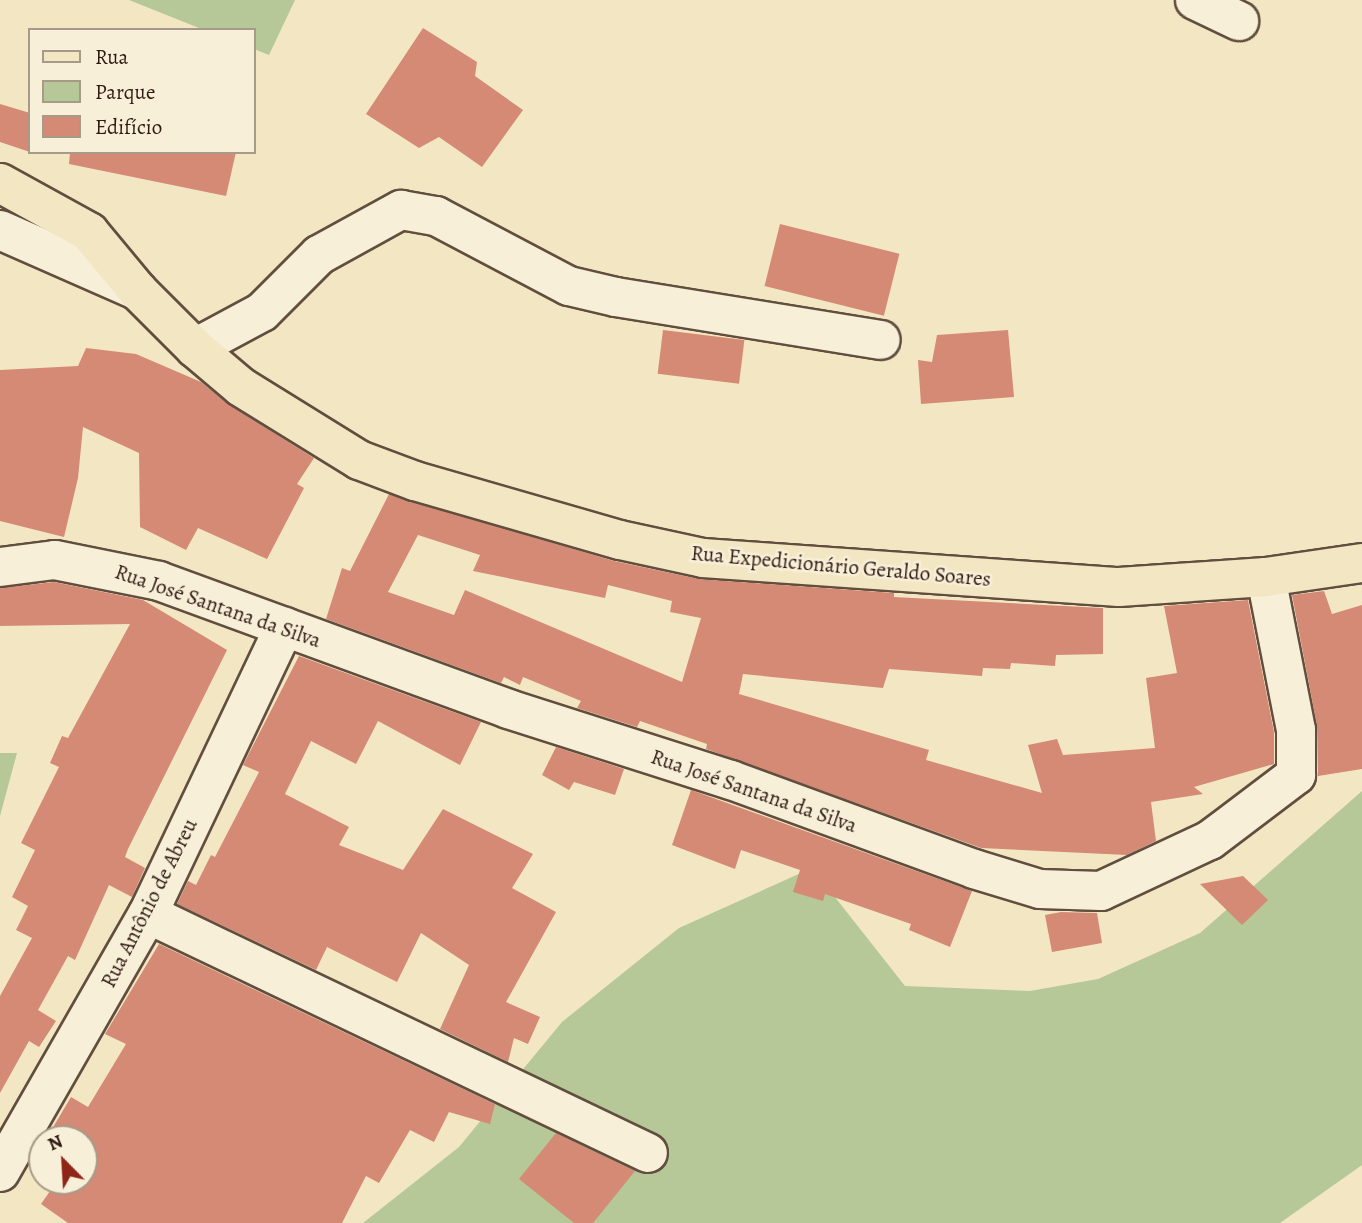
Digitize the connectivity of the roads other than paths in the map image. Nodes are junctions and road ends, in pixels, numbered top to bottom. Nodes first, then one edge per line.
1 (1195, 0) edge
2 (1239, 21) dead end
3 (0, 183) edge
4 (0, 230) edge
5 (138, 291) junction
6 (881, 340) dead end
7 (195, 348) junction
8 (1362, 563) edge
9 (0, 567) edge
10 (1266, 577) junction
11 (284, 627) junction
12 (148, 914) junction
13 (648, 1153) dead end
14 (0, 1172) edge

1 - 2 street
3 - 5 main road, Rua Expedicionário Geraldo Soares
4 - 5 street
5 - 7 main road, Rua Expedicionário Geraldo Soares
6 - 7 street
7 - 10 main road, Rua Expedicionário Geraldo Soares
8 - 10 main road, Rua Expedicionário Geraldo Soares
9 - 11 street, Rua José Santana da Silva
10 - 11 street, Rua José Santana da Silva
11 - 12 street, Rua Antônio de Abreu
12 - 13 street
12 - 14 street, Rua Antônio de Abreu

